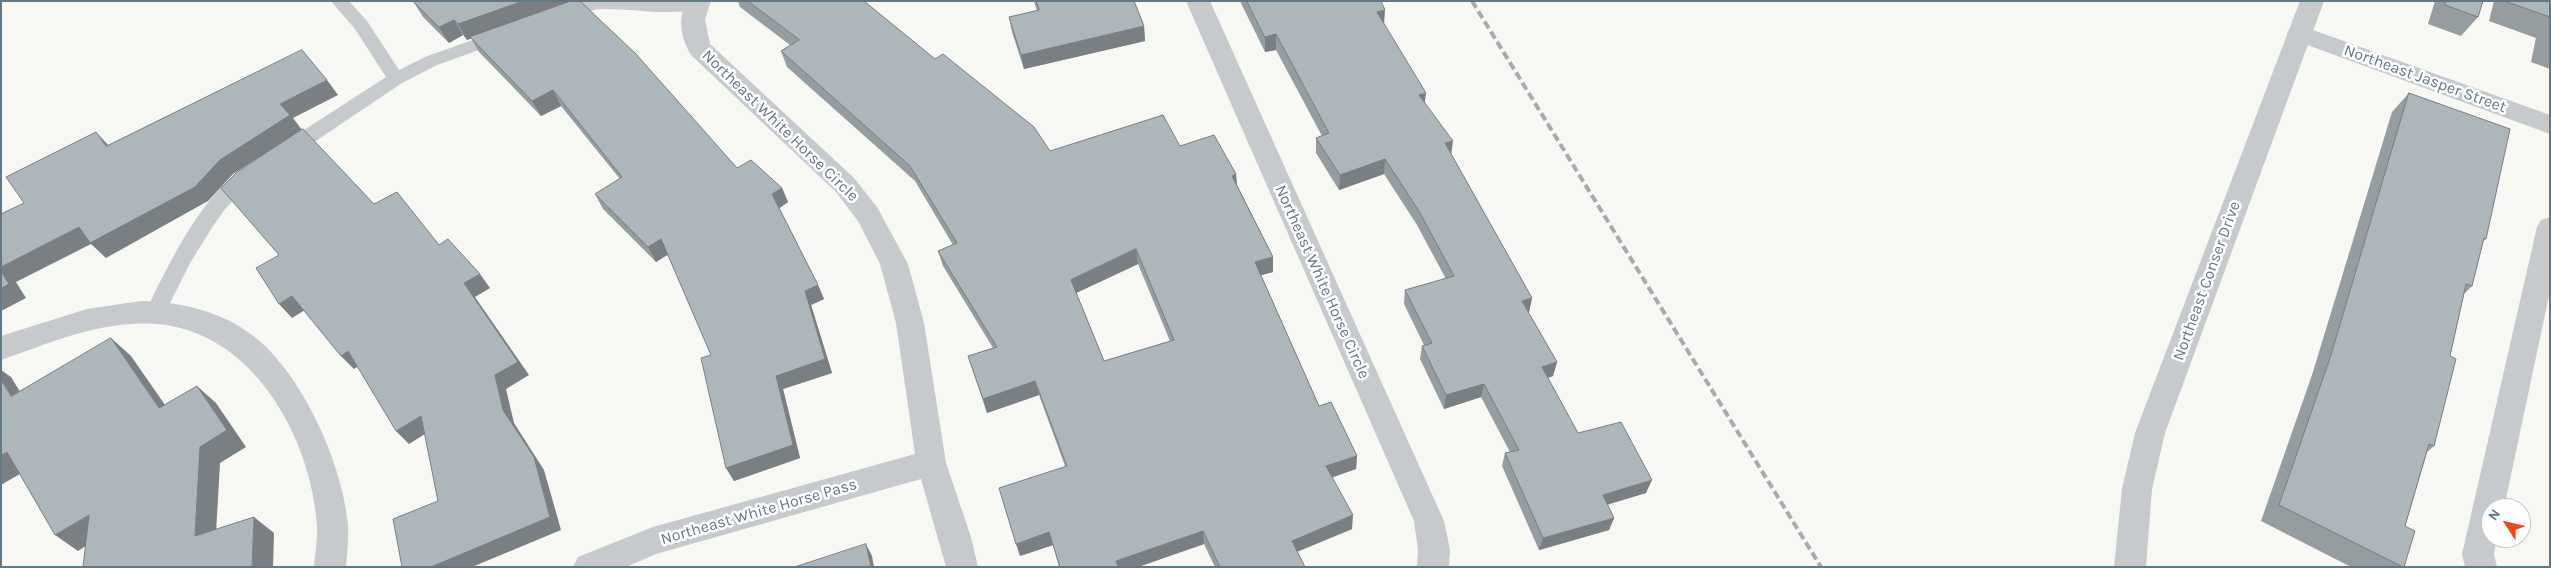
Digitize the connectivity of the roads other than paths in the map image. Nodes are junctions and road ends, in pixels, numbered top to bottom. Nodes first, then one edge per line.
1 (339, 1) edge
2 (1198, 1) edge
3 (2312, 1) edge
4 (698, 3) edge
5 (540, 22) edge
6 (522, 28) edge
7 (2299, 33) junction
8 (396, 79) junction
9 (2550, 125) edge
10 (2550, 227) edge
11 (155, 313) junction
12 (1, 348) edge
13 (931, 463) junction
14 (330, 567) edge
15 (589, 567) edge
16 (962, 567) edge
17 (1432, 567) edge
18 (2130, 567) edge
19 (2481, 567) edge

1 - 8 lane
2 - 17 street, Northeast White Horse Circle
3 - 7 street, Northeast Conser Drive
4 - 5 lane
4 - 13 street, Northeast White Horse Circle
6 - 8 lane
7 - 9 street, Northeast Jasper Street
7 - 18 street, Northeast Conser Drive
8 - 11 lane
10 - 19 street
11 - 12 street
11 - 14 street
13 - 15 street, Northeast White Horse Pass
13 - 16 street, Northeast White Horse Circle

